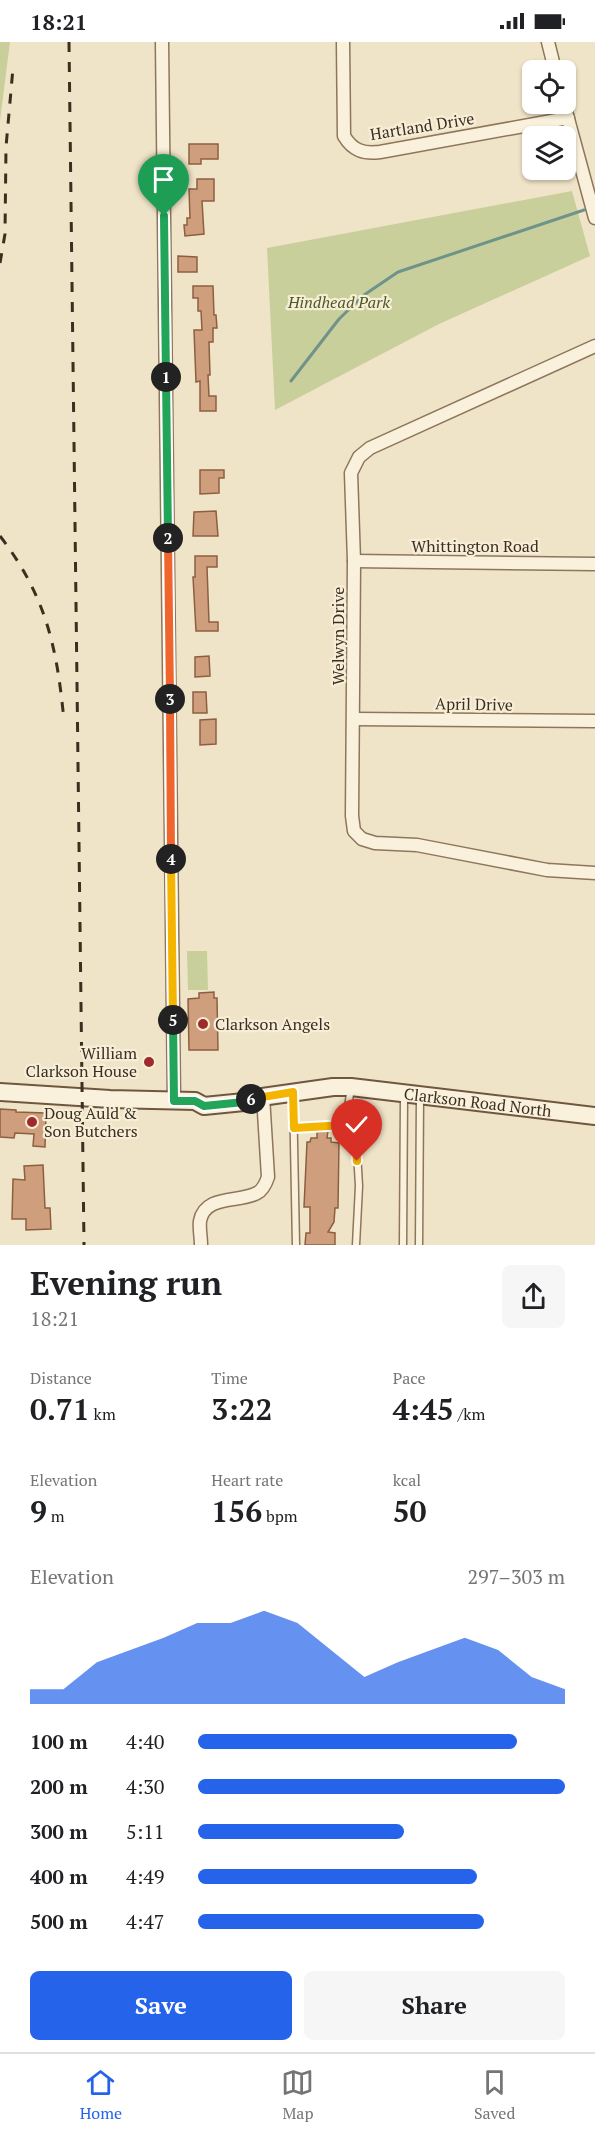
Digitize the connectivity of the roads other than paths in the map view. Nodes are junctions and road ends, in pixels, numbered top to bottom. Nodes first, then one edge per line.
1 (162, 42) edge
2 (343, 42) edge
3 (548, 42) edge
4 (552, 60) edge
5 (567, 114) edge
6 (568, 118) junction
7 (595, 218) edge
8 (595, 346) edge
9 (354, 561) junction
10 (595, 564) edge
11 (354, 719) junction
12 (595, 721) edge
13 (595, 873) edge
14 (351, 1087) junction
15 (0, 1092) edge
16 (293, 1092) junction
17 (412, 1095) junction
18 (258, 1097) junction
19 (174, 1101) junction
20 (595, 1116) edge
21 (345, 1125) junction
22 (294, 1128) junction
23 (201, 1245) edge
24 (296, 1245) edge
25 (356, 1245) edge
26 (403, 1245) edge
27 (419, 1245) edge

1 - 19 street
2 - 6 street, Hartland Drive
3 - 4 street
5 - 6 street
6 - 7 street
8 - 9 street, Welwyn Drive
9 - 10 street, Whittington Road
9 - 11 street, Welwyn Drive
11 - 12 street, April Drive
11 - 13 street, Welwyn Drive
14 - 16 street, Clarkson Road North
14 - 17 street, Clarkson Road North
14 - 21 lane
15 - 19 street, Clarkson Road North
16 - 18 street, Clarkson Road North
16 - 22 lane
17 - 20 street, Clarkson Road North
17 - 26 lane
17 - 27 lane
18 - 19 street, Clarkson Road North
18 - 23 street
21 - 22 lane
21 - 25 lane
22 - 24 lane

